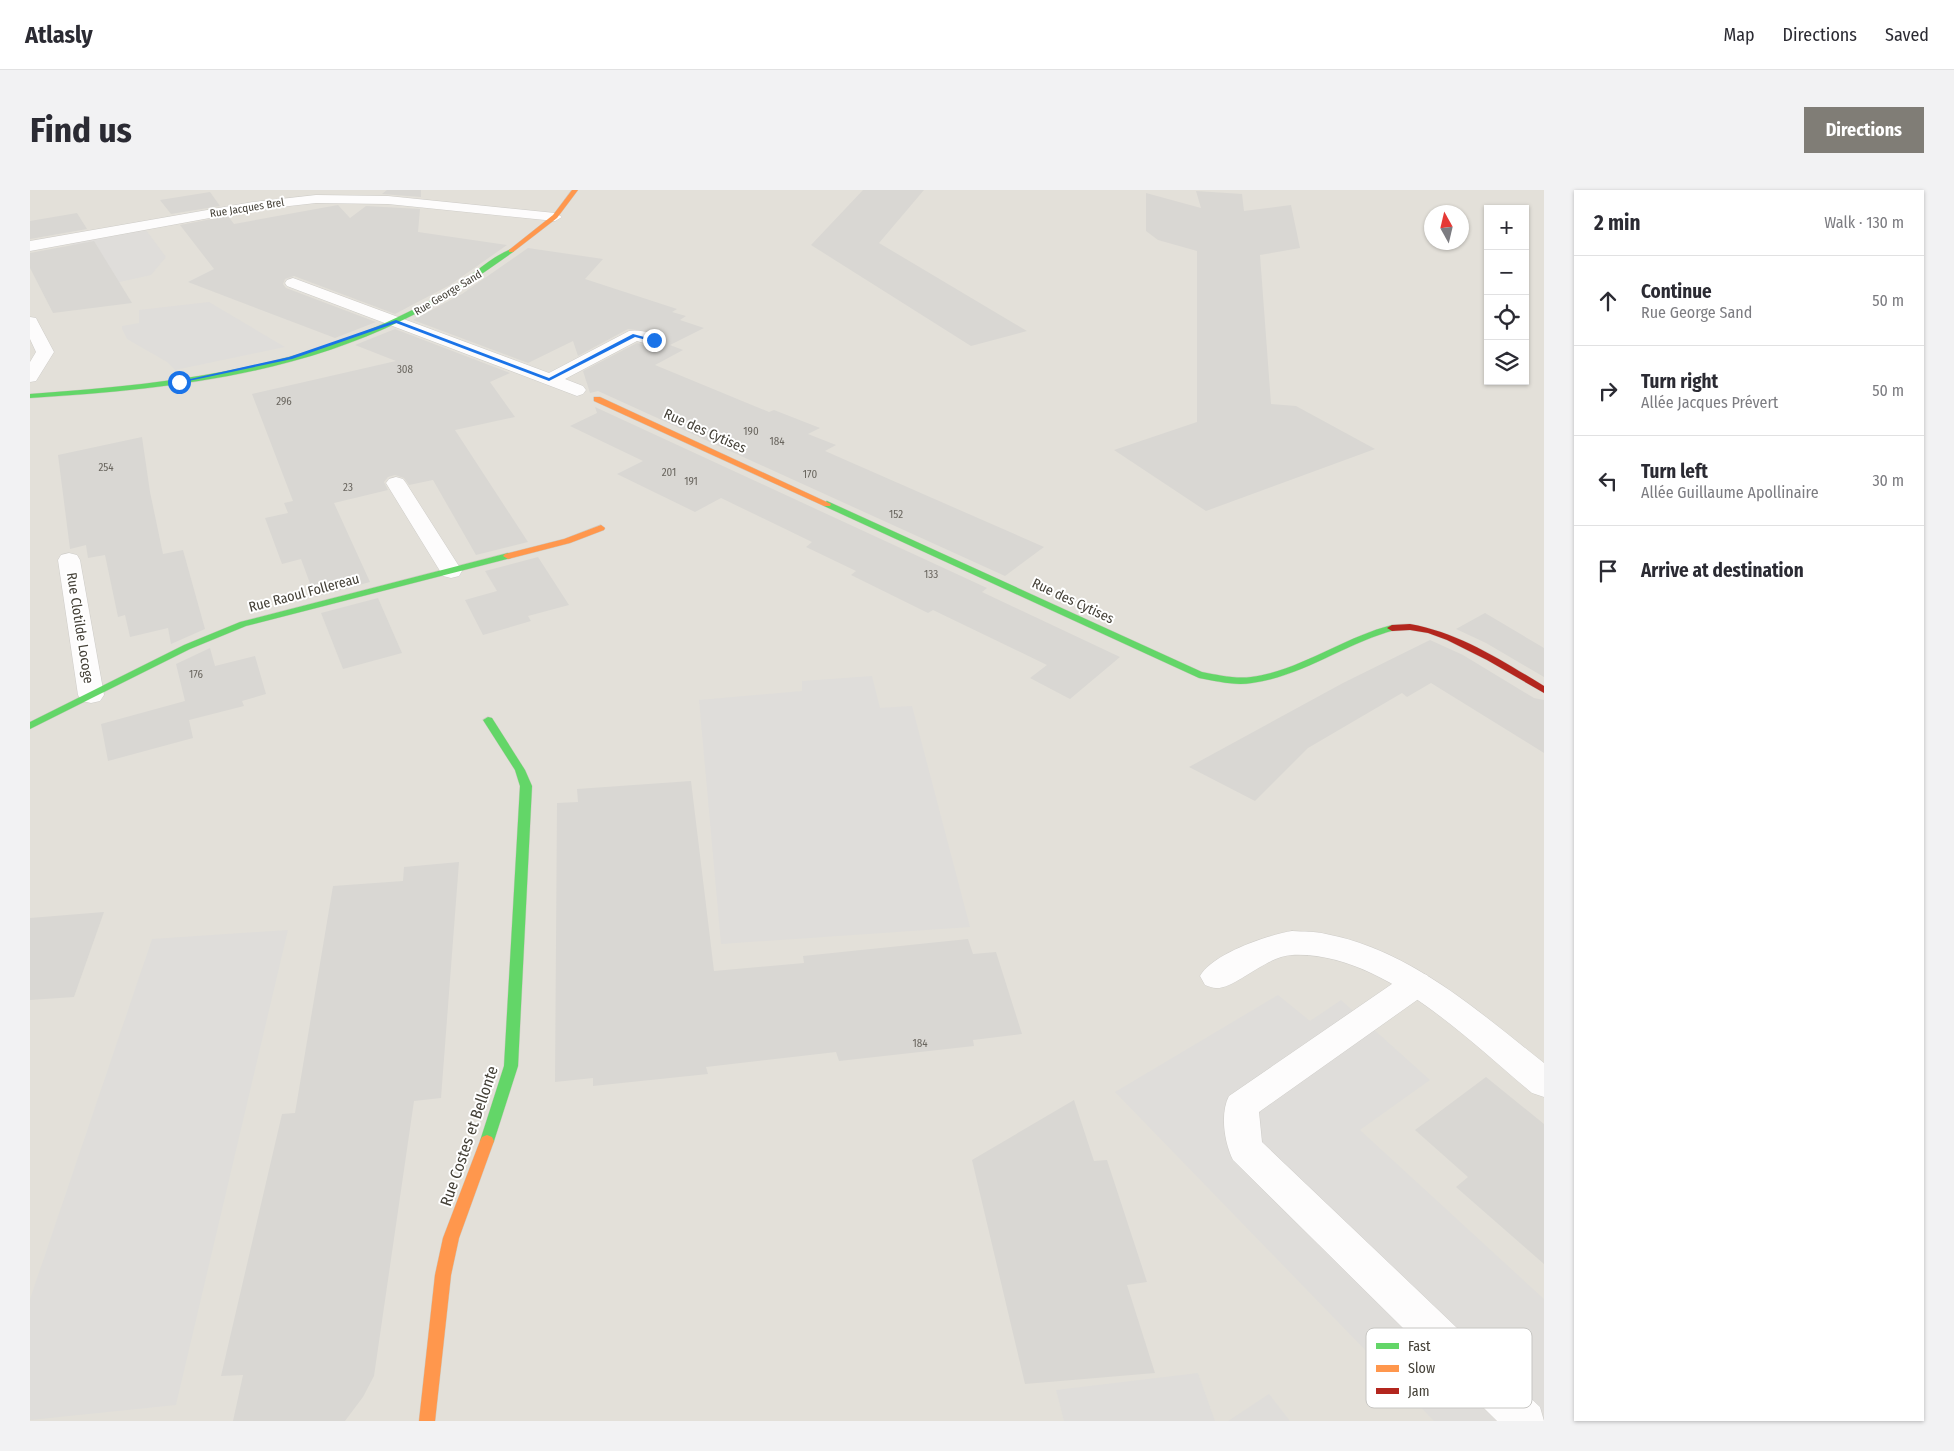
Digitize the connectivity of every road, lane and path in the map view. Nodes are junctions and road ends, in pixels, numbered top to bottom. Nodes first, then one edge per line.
1 (575, 190) edge
2 (555, 217) junction
3 (30, 246) edge
4 (293, 283) dead end
5 (30, 322) edge
6 (396, 322) junction
7 (654, 340) dead end
8 (30, 377) edge
9 (549, 380) junction
10 (577, 390) dead end
11 (30, 396) edge
12 (597, 399) dead end
13 (396, 483) dead end
14 (601, 528) dead end
15 (69, 560) dead end
16 (451, 571) junction
17 (1544, 690) edge
18 (91, 695) junction
19 (488, 720) dead end
20 (30, 726) edge
21 (1216, 976) dead end
22 (1416, 984) junction
23 (1544, 1083) edge
24 (1430, 1328) edge
25 (1513, 1408) edge
26 (427, 1421) edge
27 (1526, 1421) edge

1 - 2 street, Rue George Sand
2 - 3 street, Rue Jacques Brel
2 - 6 street, Rue George Sand
4 - 6 street
5 - 8 street
6 - 9 street
6 - 11 street, Rue George Sand
7 - 9 street
9 - 10 street
12 - 17 street, Rue des Cytises
13 - 16 street
14 - 16 street, Rue Raoul Follereau
15 - 18 street, Rue Clotilde Locoge
16 - 18 street, Rue Raoul Follereau
18 - 20 street, Rue Raoul Follereau
19 - 26 street, Rue Costes et Bellonte
21 - 22 street
22 - 23 street
22 - 24 street
25 - 27 street

